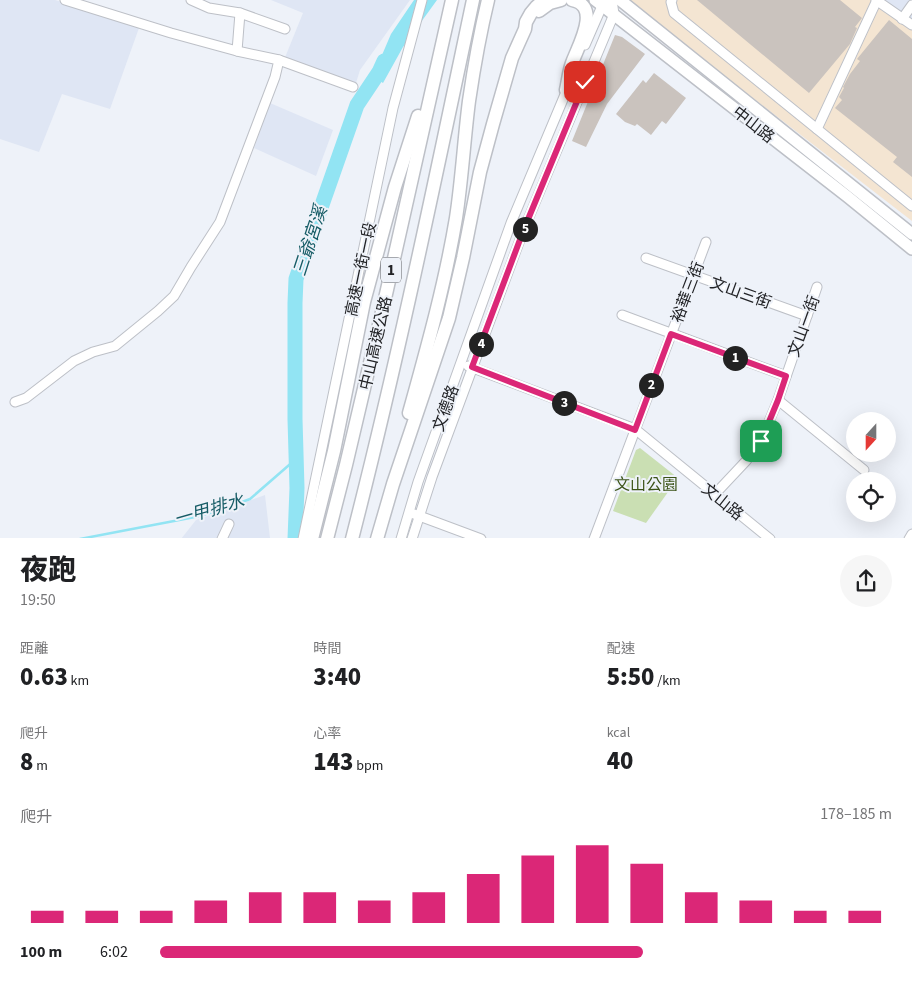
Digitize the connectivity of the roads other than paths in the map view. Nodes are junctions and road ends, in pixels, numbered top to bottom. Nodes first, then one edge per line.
1 (65, 0) edge
2 (191, 0) edge
3 (422, 0) edge
4 (452, 0) edge
5 (473, 0) edge
6 (488, 0) edge
7 (544, 0) edge
8 (561, 0) edge
9 (572, 0) edge
10 (620, 0) edge
11 (672, 0) edge
12 (876, 0) edge
13 (604, 1) edge
14 (83, 3) edge
15 (210, 4) edge
16 (912, 5) edge
17 (240, 13) junction
18 (614, 14) junction
19 (902, 19) junction
20 (912, 25) edge
21 (285, 29) dead end
22 (525, 29) junction
23 (444, 38) junction
24 (237, 51) junction
25 (279, 60) junction
26 (353, 87) dead end
27 (566, 90) junction
28 (816, 129) junction
29 (912, 206) edge
30 (912, 234) edge
31 (706, 242) dead end
32 (912, 249) edge
33 (646, 258) dead end
34 (694, 274) junction
35 (817, 287) dead end
36 (622, 316) dead end
37 (807, 316) junction
38 (671, 334) junction
39 (461, 363) junction
40 (472, 367) junction
41 (786, 376) junction
42 (778, 400) junction
43 (15, 402) dead end
44 (635, 430) junction
45 (864, 470) dead end
46 (393, 484) junction
47 (716, 494) junction
48 (409, 513) junction
49 (419, 516) junction
50 (230, 524) dead end
51 (912, 534) edge
52 (222, 538) edge
53 (304, 538) edge
54 (312, 538) edge
55 (327, 538) edge
56 (352, 538) edge
57 (377, 538) edge
58 (401, 538) edge
59 (412, 538) edge
60 (481, 538) edge
61 (594, 538) edge
62 (770, 538) edge
63 (909, 538) edge

1 - 14 street
2 - 15 street
3 - 53 street, 高速一街一段
4 - 23 highway, 中山高速公路 / 1
5 - 56 highway, 中山高速公路 / 1
6 - 46 highway
7 - 22 highway
8 - 22 highway
9 - 27 highway
10 - 30 main road, 中山路
11 - 28 street
12 - 19 street
12 - 28 street
13 - 18 main road, 中山路
13 - 27 street, 文德路
14 - 24 street
15 - 17 street
16 - 19 street
17 - 21 street
17 - 24 street
18 - 32 main road, 中山路
18 - 40 street, 文德路
19 - 20 street
22 - 46 highway
23 - 54 highway
23 - 55 highway, 中山高速公路 / 1
24 - 25 street
25 - 26 street
25 - 43 street
27 - 39 street, 文德路
28 - 29 street
31 - 34 street, 裕華三街
33 - 34 street, 文山三街
34 - 37 street, 文山三街
34 - 38 street, 裕華三街
35 - 37 street, 文山一街
36 - 38 street
37 - 41 street, 文山一街
38 - 41 street
38 - 44 street, 裕華三街
39 - 40 street, 文山路
39 - 48 street, 文德路
40 - 44 street, 文山路
40 - 49 street, 文德路
41 - 42 street, 文山一街
42 - 45 street
42 - 47 street, 文山一街
44 - 47 street, 文山路
44 - 61 street, 裕華三街
46 - 57 highway
47 - 62 street, 文山路
48 - 49 street
48 - 58 street, 文德路
49 - 59 street, 文德路
49 - 60 street
50 - 52 street
51 - 63 street

